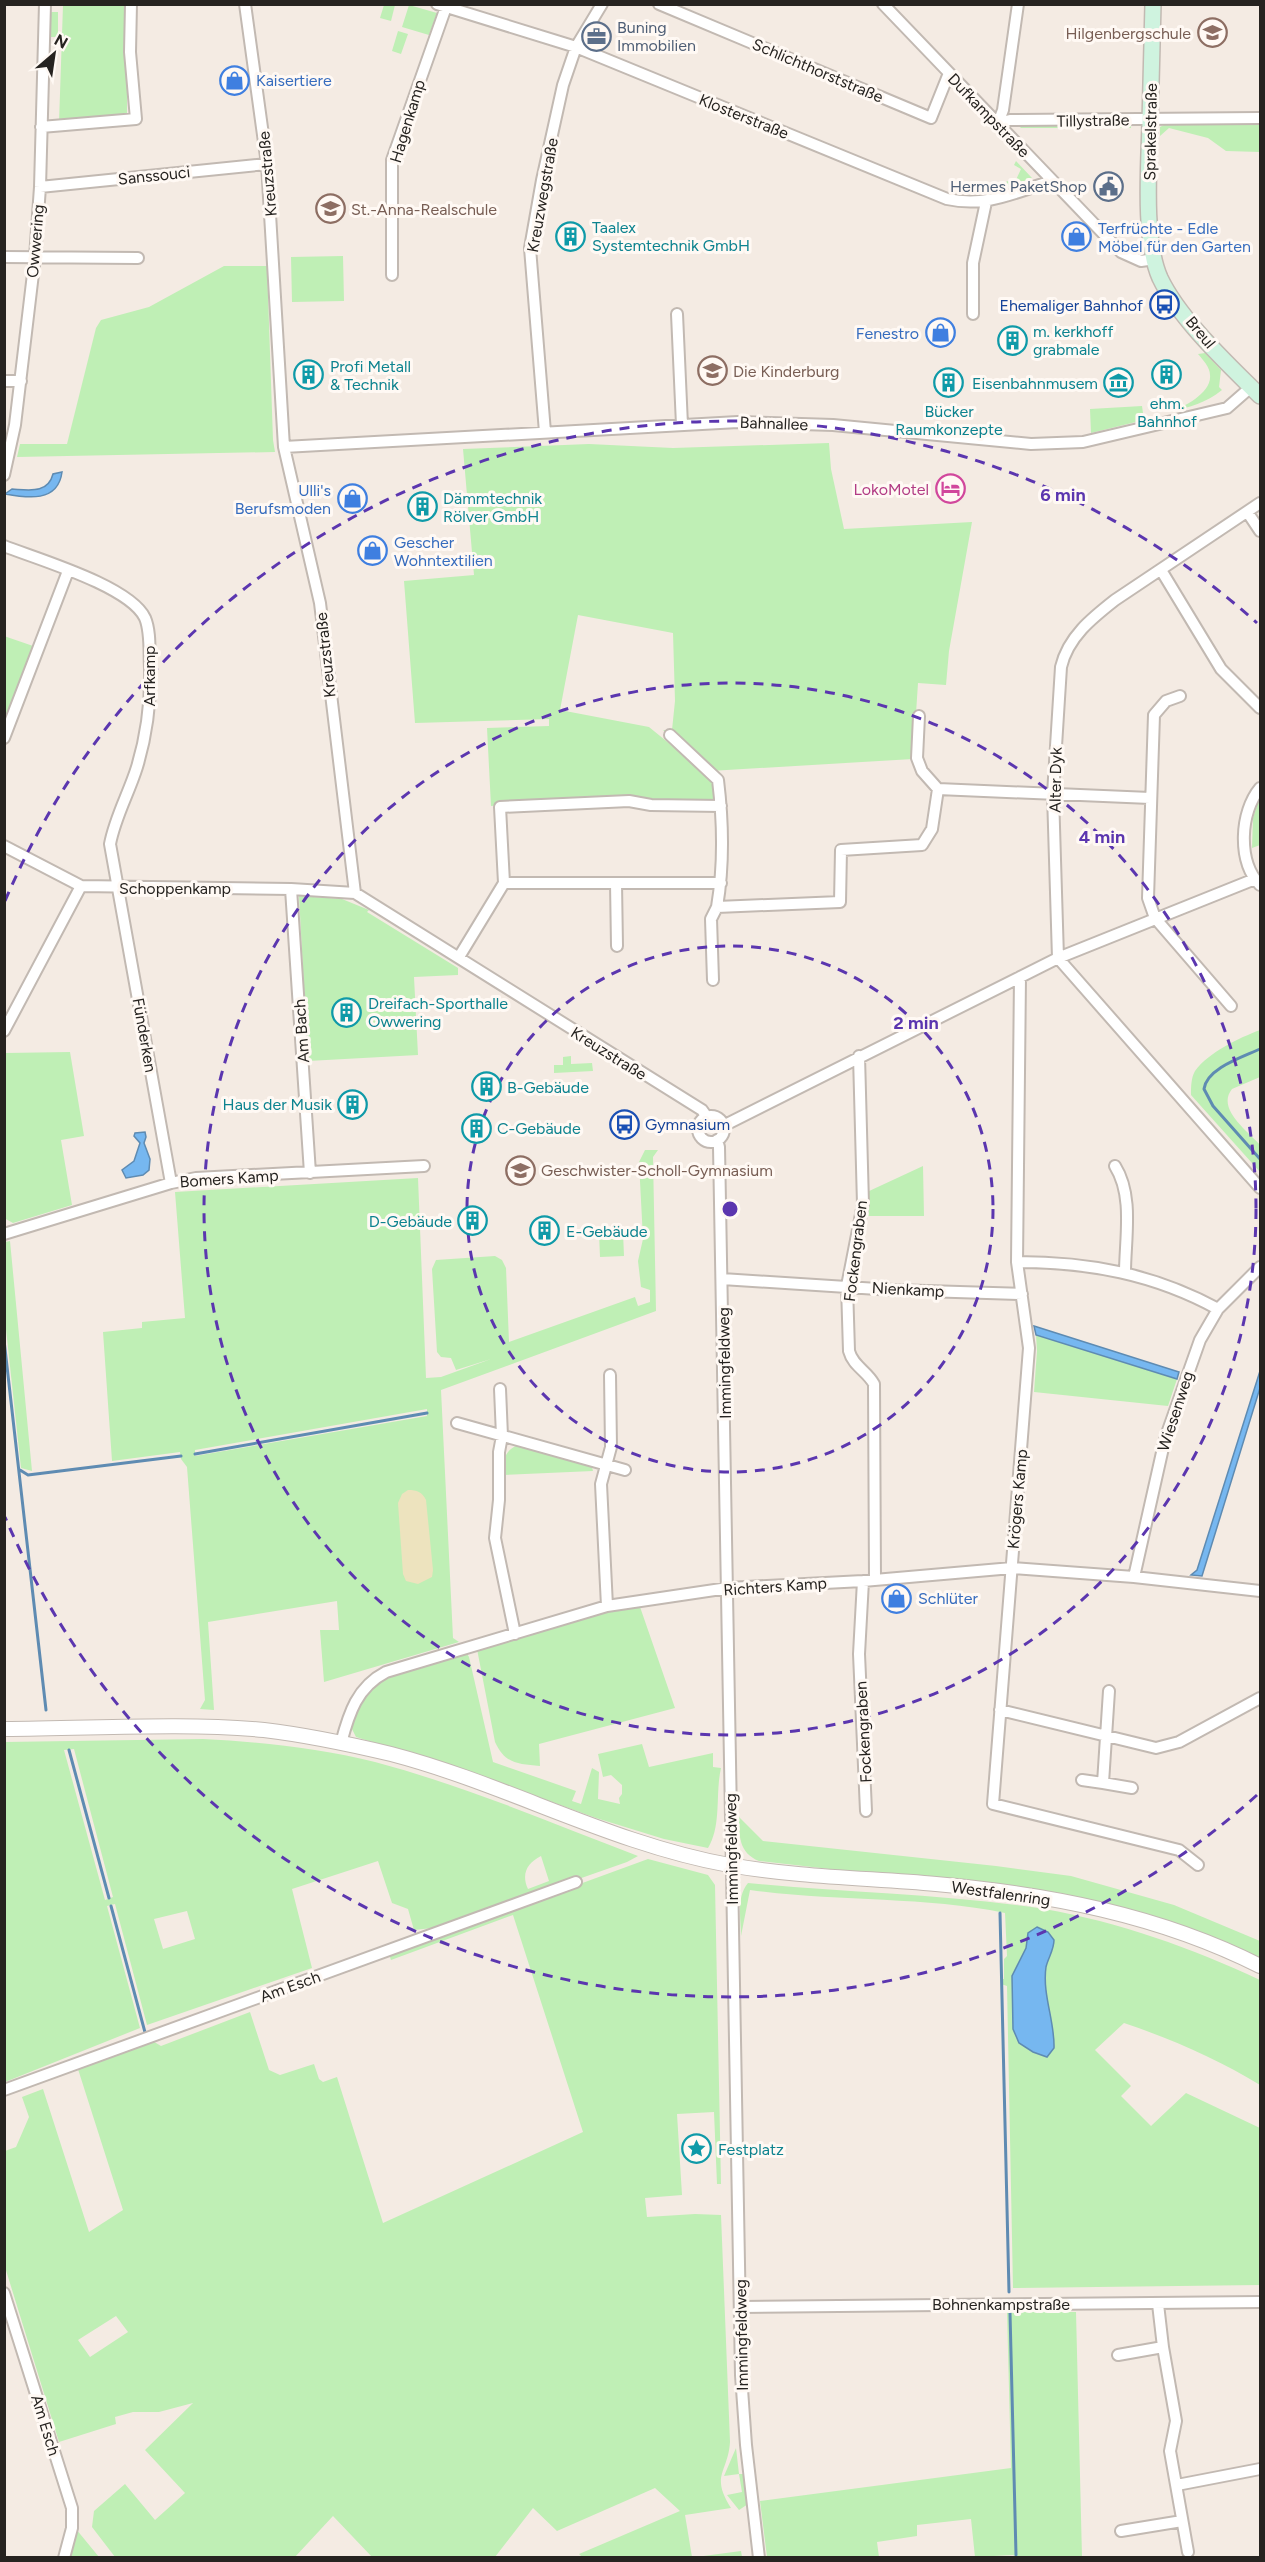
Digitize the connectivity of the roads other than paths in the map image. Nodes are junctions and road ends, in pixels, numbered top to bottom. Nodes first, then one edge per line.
1 (45, 4) edge
2 (131, 4) edge
3 (245, 4) edge
4 (602, 4) edge
5 (659, 4) edge
6 (883, 4) edge
7 (1018, 4) edge
8 (1153, 4) edge
9 (442, 6) edge
10 (576, 47) junction
11 (949, 73) junction
12 (1260, 118) edge
13 (1150, 119) junction
14 (998, 123) junction
15 (41, 127) junction
16 (267, 164) junction
17 (1051, 179) junction
18 (40, 187) junction
19 (986, 202) junction
20 (4, 257) edge
21 (35, 257) junction
22 (138, 258) dead end
23 (1155, 259) junction
24 (392, 274) dead end
25 (677, 314) dead end
26 (973, 314) dead end
27 (4, 381) edge
28 (21, 381) junction
29 (1256, 392) edge
30 (682, 425) junction
31 (545, 432) junction
32 (284, 447) junction
33 (4, 474) edge
34 (1260, 503) edge
35 (1248, 513) junction
36 (1260, 531) edge
37 (4, 546) edge
38 (1161, 570) junction
39 (68, 571) junction
40 (1180, 696) dead end
41 (1260, 708) edge
42 (919, 716) dead end
43 (670, 735) dead end
44 (4, 738) edge
45 (1260, 788) edge
46 (938, 789) junction
47 (1053, 794) junction
48 (1150, 798) junction
49 (721, 806) junction
50 (4, 846) edge
51 (1258, 882) edge
52 (504, 883) junction
53 (616, 883) junction
54 (721, 883) junction
55 (81, 886) junction
56 (119, 888) junction
57 (291, 889) junction
58 (355, 893) junction
59 (717, 907) junction
60 (1155, 918) junction
61 (617, 946) dead end
62 (459, 957) junction
63 (1058, 957) junction
64 (1020, 977) junction
65 (712, 980) dead end
66 (1232, 1006) dead end
67 (4, 1030) edge
68 (859, 1056) junction
69 (707, 1117) junction
70 (723, 1126) junction
71 (717, 1140) junction
72 (424, 1166) dead end
73 (1115, 1166) dead end
74 (310, 1173) junction
75 (171, 1183) junction
76 (1260, 1188) edge
77 (4, 1234) edge
78 (1017, 1262) junction
79 (1260, 1267) edge
80 (1125, 1273) junction
81 (722, 1279) junction
82 (848, 1286) junction
83 (1022, 1294) junction
84 (1218, 1309) junction
85 (610, 1375) dead end
86 (500, 1389) dead end
87 (457, 1423) dead end
88 (502, 1436) junction
89 (606, 1464) junction
90 (625, 1470) dead end
91 (1012, 1568) junction
92 (1134, 1577) junction
93 (875, 1580) junction
94 (862, 1581) junction
95 (728, 1588) junction
96 (1260, 1591) edge
97 (607, 1606) junction
98 (515, 1634) junction
99 (1109, 1691) dead end
100 (1260, 1698) edge
101 (999, 1710) junction
102 (4, 1729) edge
103 (1106, 1735) junction
104 (341, 1743) junction
105 (1082, 1780) dead end
106 (1103, 1783) junction
107 (1132, 1788) dead end
108 (866, 1811) dead end
109 (731, 1865) junction
110 (1198, 1865) dead end
111 (576, 1882) dead end
112 (1260, 1966) edge
113 (4, 2090) edge
114 (4, 2294) edge
115 (1260, 2303) edge
116 (1158, 2304) junction
117 (741, 2307) junction
118 (1163, 2348) junction
119 (1118, 2355) dead end
120 (1260, 2469) edge
121 (1177, 2485) junction
122 (1182, 2521) junction
123 (1121, 2531) dead end
124 (1188, 2552) dead end
125 (63, 2558) edge
126 (759, 2558) edge

1 - 15 street, Owwering
2 - 15 street
3 - 16 street, Kreuzstraße
4 - 10 street, Kreuzwegstraße
5 - 11 street, Schlichthorststraße
6 - 11 street, Dufkampstraße
7 - 14 street
8 - 13 main road, Sprakelstraße
9 - 10 street, Klosterstraße
9 - 24 street, Hagenkamp
10 - 19 street, Klosterstraße
10 - 31 street, Kreuzwegstraße
11 - 14 street, Dufkampstraße
12 - 13 street, Tillystraße
13 - 14 street, Tillystraße
13 - 23 main road, Sprakelstraße
14 - 17 street, Dufkampstraße
15 - 18 street, Owwering
16 - 18 street, Sanssouci
16 - 32 street, Kreuzstraße
17 - 19 street, Klosterstraße
17 - 23 street, Dufkampstraße
18 - 21 street, Owwering
19 - 26 street
20 - 21 street
21 - 22 street
21 - 28 street, Owwering
23 - 29 main road, Breul
25 - 30 street
27 - 28 street
28 - 33 street, Owwering
29 - 30 street, Bahnallee
30 - 31 street, Bahnallee
31 - 32 street, Bahnallee
32 - 58 street, Kreuzstraße
34 - 35 street, Alter Dyk
35 - 36 street
35 - 38 street, Alter Dyk
37 - 39 street, Arfkamp
38 - 41 street
38 - 47 street, Alter Dyk
39 - 44 street
39 - 56 street, Arfkamp
40 - 48 street
42 - 46 street
43 - 49 street
45 - 51 street
46 - 47 street
46 - 59 street
47 - 48 street
47 - 63 street, Alter Dyk
48 - 60 street
49 - 52 street
49 - 54 street
50 - 55 street, Schoppenkamp
51 - 60 street
52 - 53 street
52 - 62 street
53 - 54 street
53 - 61 street
54 - 59 street
55 - 56 street, Schoppenkamp
55 - 67 street
56 - 57 street, Schoppenkamp
56 - 75 street, Fünderken
57 - 58 street, Schoppenkamp
57 - 74 street, Am Bach
58 - 62 street, Kreuzstraße
59 - 65 street
60 - 63 street
60 - 66 street
62 - 69 street, Kreuzstraße
63 - 64 street
63 - 76 street
64 - 68 street
64 - 78 street, Krögers Kamp
68 - 70 street
68 - 82 street, Fockengraben
69 - 70 street
69 - 71 street
70 - 71 street
71 - 81 street, Immingfeldweg
72 - 74 street, Bomers Kamp
73 - 80 street
74 - 75 street, Bomers Kamp
75 - 77 street, Bomers Kamp
78 - 80 street
78 - 83 street, Krögers Kamp
79 - 84 street, Wiesenweg
80 - 84 street
81 - 82 street, Nienkamp
81 - 95 street, Immingfeldweg
82 - 83 street, Nienkamp
82 - 93 street, Fockengraben
83 - 91 street, Krögers Kamp
84 - 92 street, Wiesenweg
85 - 89 street
86 - 88 street
87 - 88 street
88 - 89 street
88 - 98 street
89 - 90 street
89 - 97 street
91 - 92 street, Richters Kamp
91 - 93 street, Richters Kamp
91 - 101 street, Krögers Kamp
92 - 96 street, Richters Kamp
93 - 94 street, Richters Kamp
94 - 95 street, Richters Kamp
94 - 108 street, Fockengraben
95 - 97 street, Richters Kamp
95 - 109 street, Immingfeldweg
97 - 98 street, Richters Kamp
98 - 104 street, Richters Kamp
99 - 103 street
100 - 103 street
101 - 103 street
101 - 110 street, Krögers Kamp
102 - 104 street, Westfalenring
103 - 106 street
104 - 109 street, Westfalenring
105 - 106 street
106 - 107 street
109 - 112 street, Westfalenring
109 - 117 street, Immingfeldweg
111 - 113 street, Am Esch
114 - 125 street, Am Esch
115 - 116 street, Bohnenkampstraße
116 - 117 street, Bohnenkampstraße
116 - 118 street
117 - 126 street, Immingfeldweg
118 - 119 street
118 - 121 street
120 - 121 street
121 - 122 street
122 - 123 street
122 - 124 street

